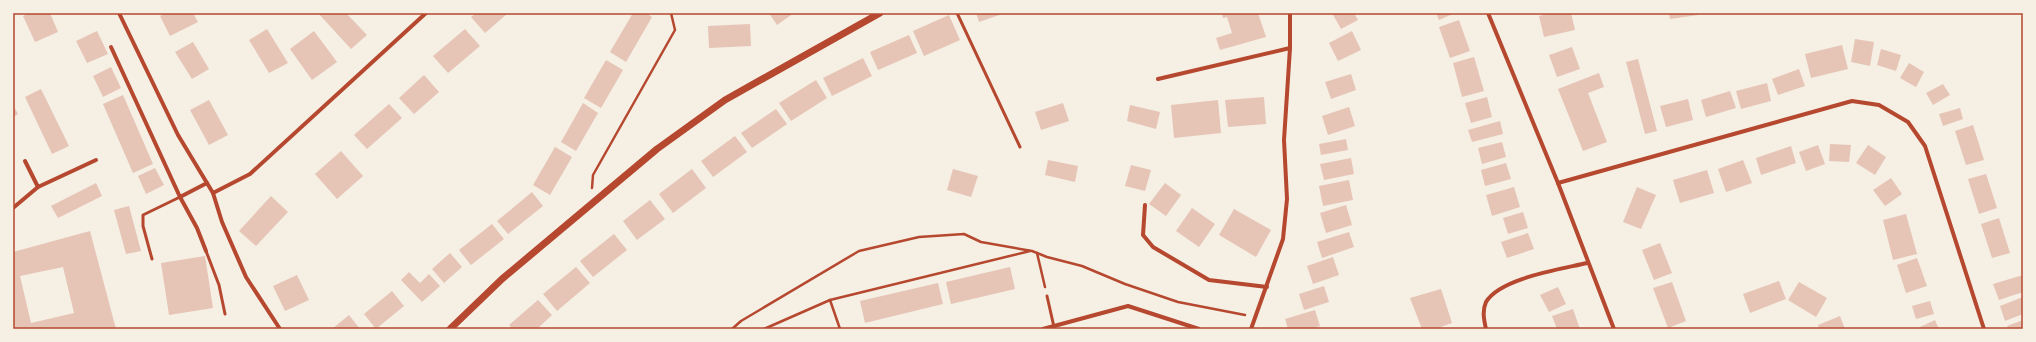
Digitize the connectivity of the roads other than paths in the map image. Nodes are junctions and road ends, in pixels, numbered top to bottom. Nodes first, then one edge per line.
1 (120, 13) edge
2 (426, 13) edge
3 (880, 13) edge
4 (957, 13) edge
5 (1290, 13) edge
6 (1488, 13) edge
7 (111, 47) dead end
8 (1290, 48) junction
9 (1158, 79) dead end
10 (1020, 147) dead end
11 (96, 160) dead end
12 (25, 161) dead end
13 (207, 183) junction
14 (1558, 183) junction
15 (38, 186) junction
16 (213, 193) junction
17 (180, 197) junction
18 (1145, 205) dead end
19 (13, 208) edge
20 (206, 251) joint
21 (152, 259) dead end
22 (1587, 263) junction
23 (1267, 287) junction
24 (1047, 296) road end
25 (225, 314) dead end
26 (1054, 327) junction
27 (280, 329) edge
28 (450, 329) edge
29 (1043, 329) edge
30 (1199, 329) edge
31 (1250, 329) edge
32 (1486, 329) edge
33 (1614, 329) edge
34 (1984, 329) edge

1 - 13 street
2 - 16 street
3 - 28 street
4 - 10 lane
5 - 8 street
6 - 14 street
7 - 17 street
8 - 9 street
8 - 23 street
11 - 15 street
12 - 15 street
13 - 16 street
13 - 17 street
14 - 22 street
14 - 34 street
15 - 19 street
16 - 27 street
17 - 20 street
17 - 21 lane
18 - 23 street
20 - 25 lane
22 - 32 street
22 - 33 street
23 - 31 street
24 - 26 lane
26 - 29 street
26 - 30 street

